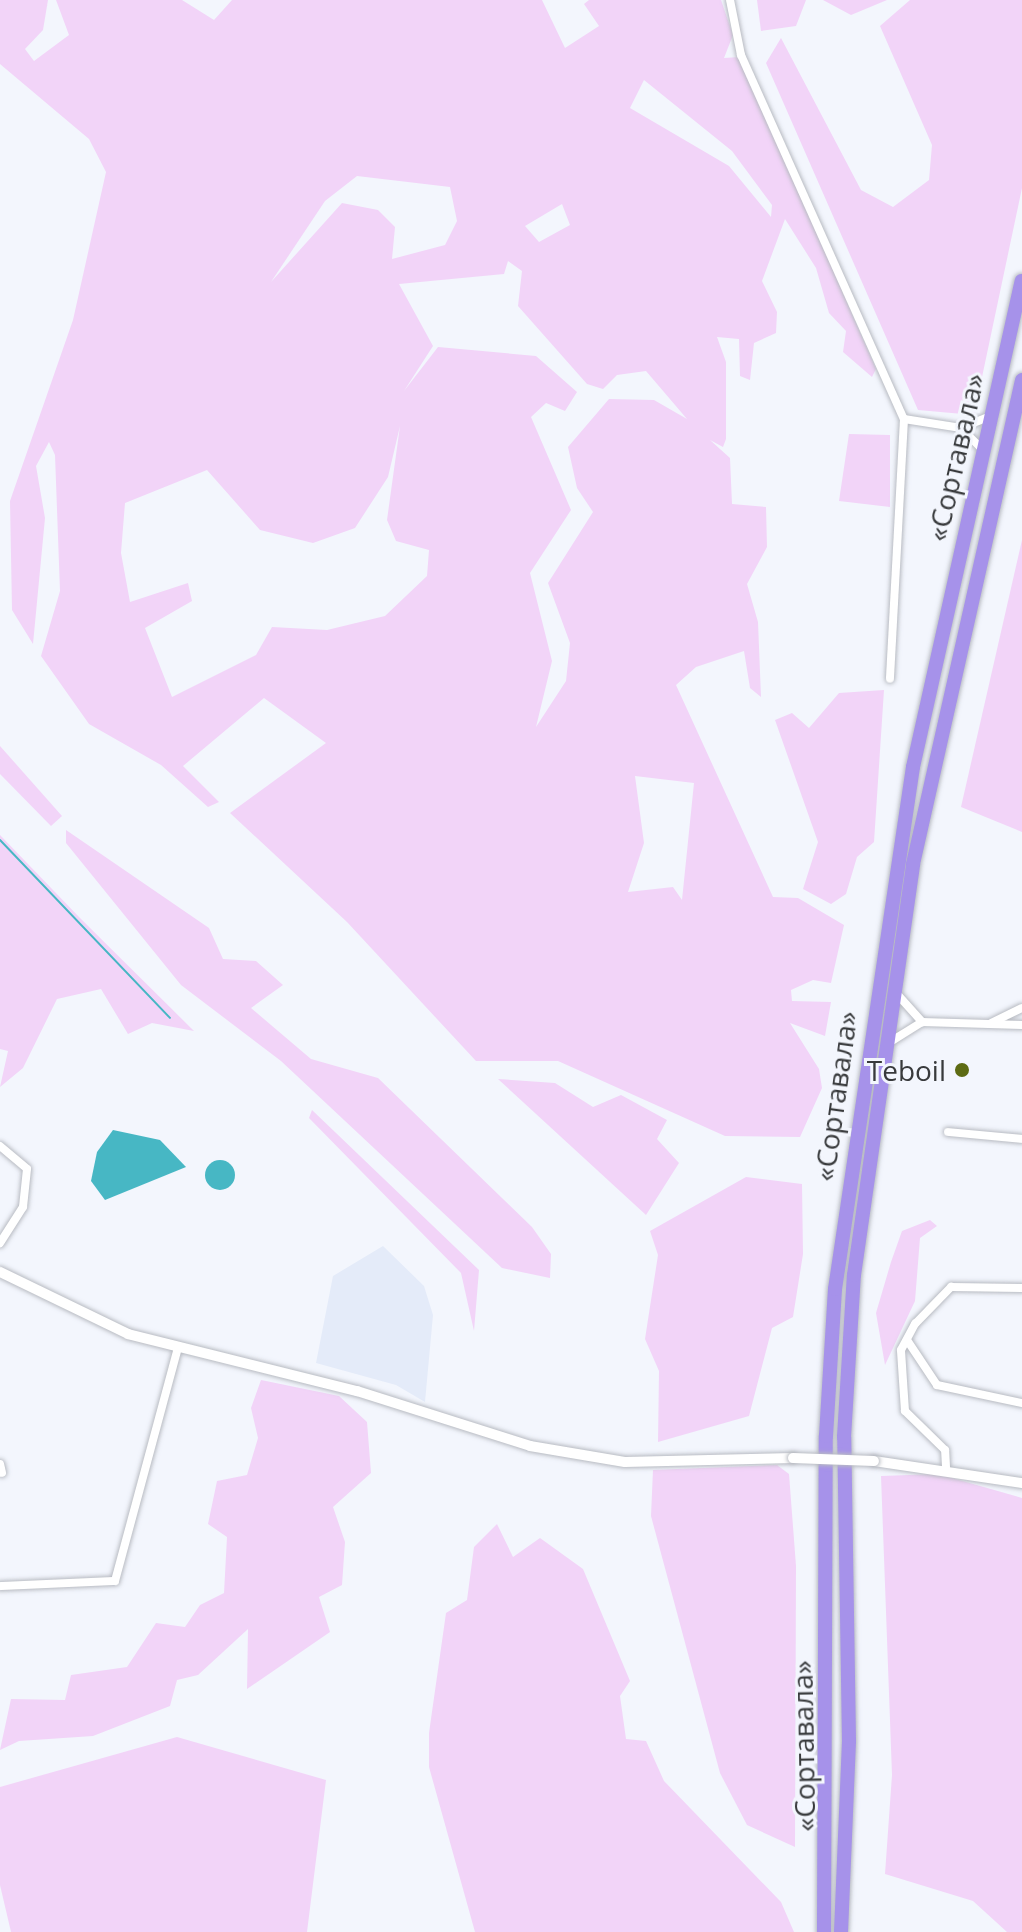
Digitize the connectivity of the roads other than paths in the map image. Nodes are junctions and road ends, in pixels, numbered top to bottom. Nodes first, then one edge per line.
1 (730, 0) edge
2 (1022, 281) edge
3 (1022, 380) edge
4 (991, 416) junction
5 (904, 419) junction
6 (961, 428) junction
7 (983, 451) junction
8 (890, 679) dead end
9 (897, 965) junction
10 (1022, 1008) edge
11 (922, 1022) junction
12 (989, 1024) junction
13 (1022, 1025) edge
14 (882, 1067) junction
15 (948, 1132) dead end
16 (1022, 1139) edge
17 (0, 1146) edge
18 (0, 1243) edge
19 (0, 1272) edge
20 (1022, 1288) edge
21 (907, 1340) junction
22 (178, 1348) junction
23 (1022, 1403) edge
24 (946, 1467) junction
25 (1022, 1483) edge
26 (0, 1586) edge
27 (824, 1932) edge
28 (841, 1932) edge

1 - 5 street
2 - 4 highway, «Сортавала»
3 - 9 highway, «Сортавала»
4 - 6 street
4 - 7 highway, «Сортавала»
5 - 6 street
5 - 8 street
6 - 7 street
7 - 27 highway, «Сортавала»
9 - 11 street
9 - 14 highway, «Сортавала»
10 - 12 street
11 - 12 street
11 - 14 street
12 - 13 street
14 - 28 highway, «Сортавала»
15 - 16 street
17 - 18 street
19 - 22 street
20 - 21 street
21 - 23 street
21 - 24 street
22 - 24 street, bridge
22 - 26 street
24 - 25 street

